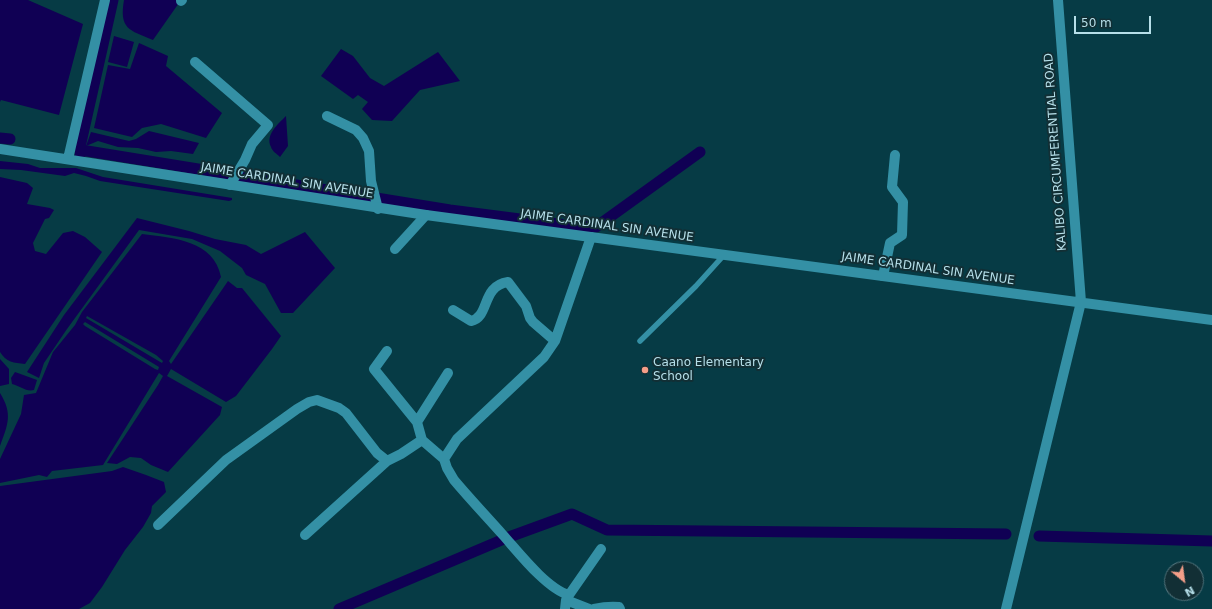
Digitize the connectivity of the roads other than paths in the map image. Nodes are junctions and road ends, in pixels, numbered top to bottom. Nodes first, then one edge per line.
1 (105, 0) edge
2 (1058, 0) edge
3 (195, 62) dead end
4 (327, 116) dead end
5 (0, 149) edge
6 (895, 155) dead end
7 (68, 159) junction
8 (230, 184) junction
9 (378, 208) junction
10 (426, 215) junction
11 (591, 237) junction
12 (395, 249) dead end
13 (724, 255) junction
14 (883, 276) junction
15 (1081, 302) junction
16 (452, 310) dead end
17 (1212, 320) edge
18 (640, 341) dead end
19 (555, 342) junction
20 (387, 351) dead end
21 (448, 373) dead end
22 (417, 422) junction
23 (422, 440) junction
24 (444, 459) junction
25 (387, 461) junction
26 (158, 525) dead end
27 (305, 535) dead end
28 (601, 549) dead end
29 (567, 601) edge
30 (589, 609) edge
31 (594, 609) edge
32 (620, 609) edge
33 (1006, 609) edge

1 - 7 street
2 - 15 street, KALIBO CIRCUMFERENTIAL ROAD
3 - 8 street
4 - 9 street
5 - 7 street, JAIME CARDINAL SIN AVENUE
6 - 14 street
7 - 8 street, JAIME CARDINAL SIN AVENUE
8 - 9 street, JAIME CARDINAL SIN AVENUE
9 - 10 street, JAIME CARDINAL SIN AVENUE
10 - 11 street, JAIME CARDINAL SIN AVENUE
10 - 12 street
11 - 13 street, JAIME CARDINAL SIN AVENUE
11 - 19 street
13 - 14 street, JAIME CARDINAL SIN AVENUE
13 - 18 lane
14 - 15 street, JAIME CARDINAL SIN AVENUE
15 - 17 street, JAIME CARDINAL SIN AVENUE
15 - 33 street, KALIBO CIRCUMFERENTIAL ROAD
16 - 19 street
19 - 24 street
20 - 22 street
21 - 22 street
22 - 23 street
23 - 24 street
23 - 25 street
24 - 29 street
25 - 26 street
25 - 27 street
28 - 29 street
29 - 30 street
31 - 32 street

